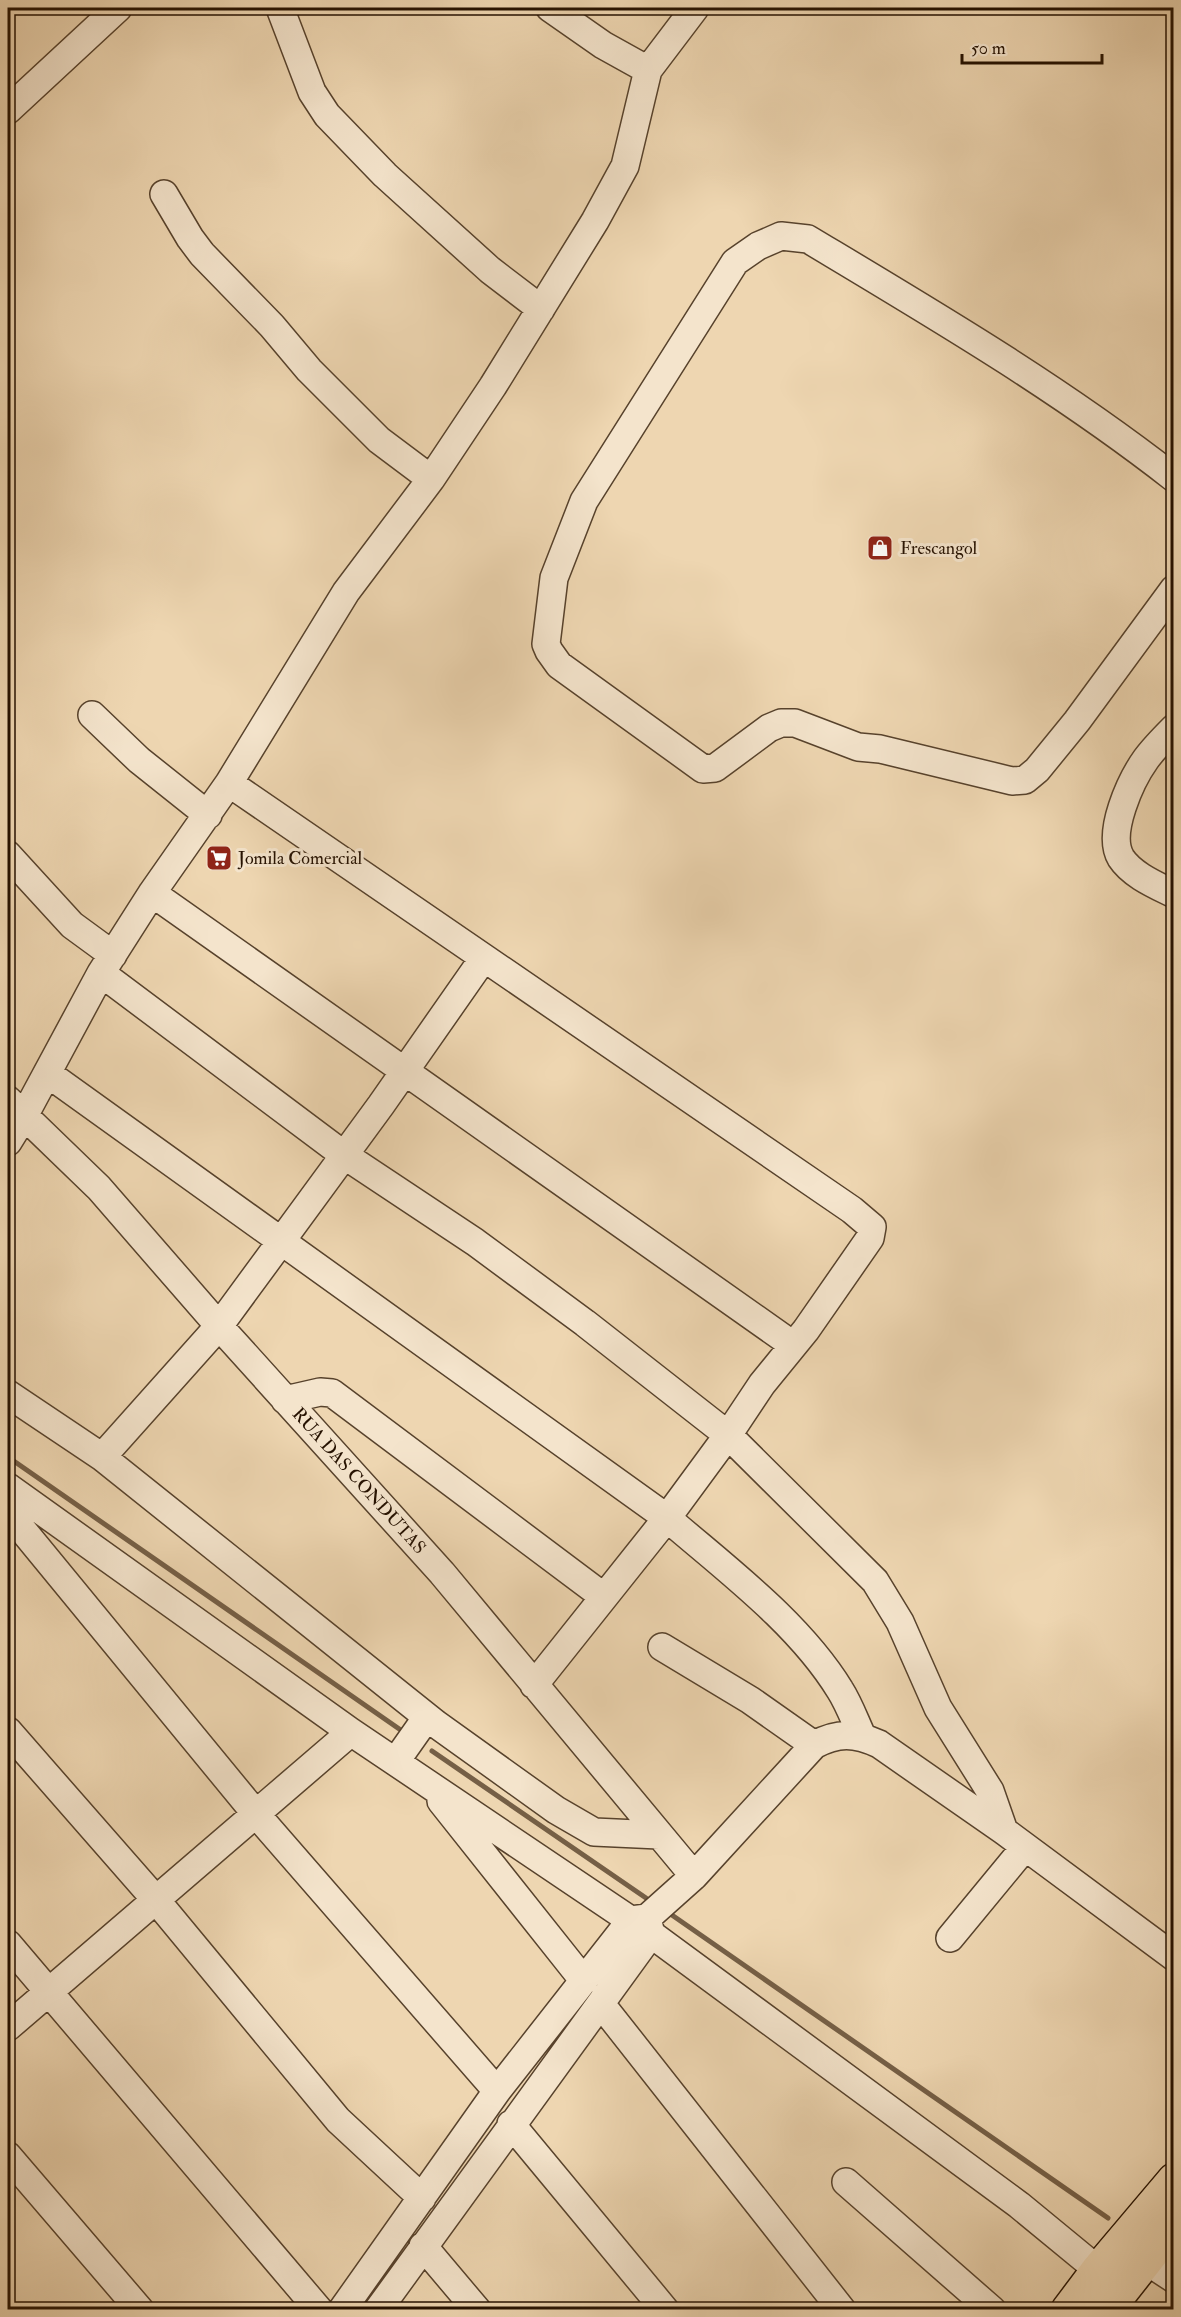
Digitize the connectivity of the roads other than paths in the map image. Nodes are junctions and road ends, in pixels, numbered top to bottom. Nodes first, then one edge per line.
1 (118, 8) edge
2 (280, 8) edge
3 (550, 8) edge
4 (695, 8) edge
5 (648, 70) junction
6 (8, 110) edge
7 (164, 194) dead end
8 (541, 309) junction
9 (1173, 478) edge
10 (431, 479) junction
11 (1173, 589) edge
12 (92, 715) dead end
13 (1173, 728) edge
14 (229, 783) junction
15 (207, 815) junction
16 (8, 855) edge
17 (152, 893) junction
18 (1173, 894) edge
19 (483, 959) junction
20 (107, 964) junction
21 (405, 1071) junction
22 (47, 1073) junction
23 (16, 1108) edge
24 (8, 1142) edge
25 (344, 1155) junction
26 (281, 1241) junction
27 (219, 1326) junction
28 (793, 1345) junction
29 (8, 1394) edge
30 (285, 1400) junction
31 (728, 1435) junction
32 (102, 1457) junction
33 (8, 1487) edge
34 (8, 1504) edge
35 (667, 1518) junction
36 (604, 1598) junction
37 (662, 1647) dead end
38 (534, 1684) junction
39 (427, 1717) junction
40 (8, 1731) edge
41 (351, 1732) junction
42 (862, 1736) junction
43 (814, 1745) junction
44 (396, 1761) junction
45 (425, 1781) junction
46 (256, 1814) junction
47 (658, 1835) junction
48 (1014, 1839) junction
49 (694, 1876) junction
50 (156, 1900) junction
51 (643, 1924) junction
52 (950, 1938) dead end
53 (8, 1944) edge
54 (1173, 1957) edge
55 (584, 1981) junction
56 (50, 1992) junction
57 (601, 2004) junction
58 (8, 2027) edge
59 (497, 2091) junction
60 (511, 2124) junction
61 (8, 2156) edge
62 (1173, 2180) edge
63 (846, 2182) dead end
64 (422, 2198) junction
65 (1171, 2232) edge
66 (423, 2246) junction
67 (1145, 2260) junction
68 (1098, 2270) junction
69 (1173, 2279) edge
70 (140, 2310) edge
71 (319, 2310) edge
72 (342, 2310) edge
73 (378, 2310) edge
74 (477, 2310) edge
75 (665, 2310) edge
76 (842, 2310) edge
77 (992, 2310) edge
78 (1068, 2310) edge
79 (1107, 2310) edge

1 - 6 street
2 - 8 street
3 - 5 street
4 - 5 street
5 - 8 street
7 - 10 street
8 - 10 street
9 - 11 street
10 - 14 street
12 - 15 street
13 - 18 street
14 - 15 street
14 - 19 street
15 - 17 street
16 - 20 street
17 - 20 street
17 - 21 street
19 - 21 street
19 - 28 street
20 - 22 street
20 - 25 street
21 - 25 street
21 - 28 street
22 - 23 street
22 - 26 street
23 - 24 street
23 - 27 street, RUA DAS CONDUTAS
25 - 26 street
25 - 31 street
26 - 27 street
26 - 35 street
27 - 30 street, RUA DAS CONDUTAS
27 - 32 street
28 - 31 street
29 - 32 street
30 - 36 street
30 - 38 street, RUA DAS CONDUTAS
31 - 35 street
31 - 48 street
32 - 39 street
33 - 41 street
34 - 46 street
35 - 36 street
35 - 42 street
36 - 38 street
37 - 43 street
38 - 47 street, RUA DAS CONDUTAS
39 - 44 street
39 - 47 street
40 - 50 street
41 - 44 street
41 - 46 street
42 - 43 street
42 - 48 street
43 - 49 street
44 - 45 street
45 - 51 street
45 - 55 street
46 - 50 street
46 - 59 street
47 - 49 street, RUA DAS CONDUTAS
48 - 52 street
48 - 54 street
49 - 51 street
50 - 56 street
50 - 64 street
51 - 55 street
51 - 57 street
51 - 68 street
53 - 56 street
55 - 59 street
56 - 58 street
56 - 71 street
57 - 60 street
57 - 76 street
59 - 64 street
60 - 66 street
60 - 75 street
61 - 70 street
62 - 68 main road
63 - 77 street
64 - 72 street
65 - 67 main road
66 - 73 street
66 - 74 street
67 - 69 street
67 - 79 main road
68 - 78 main road

